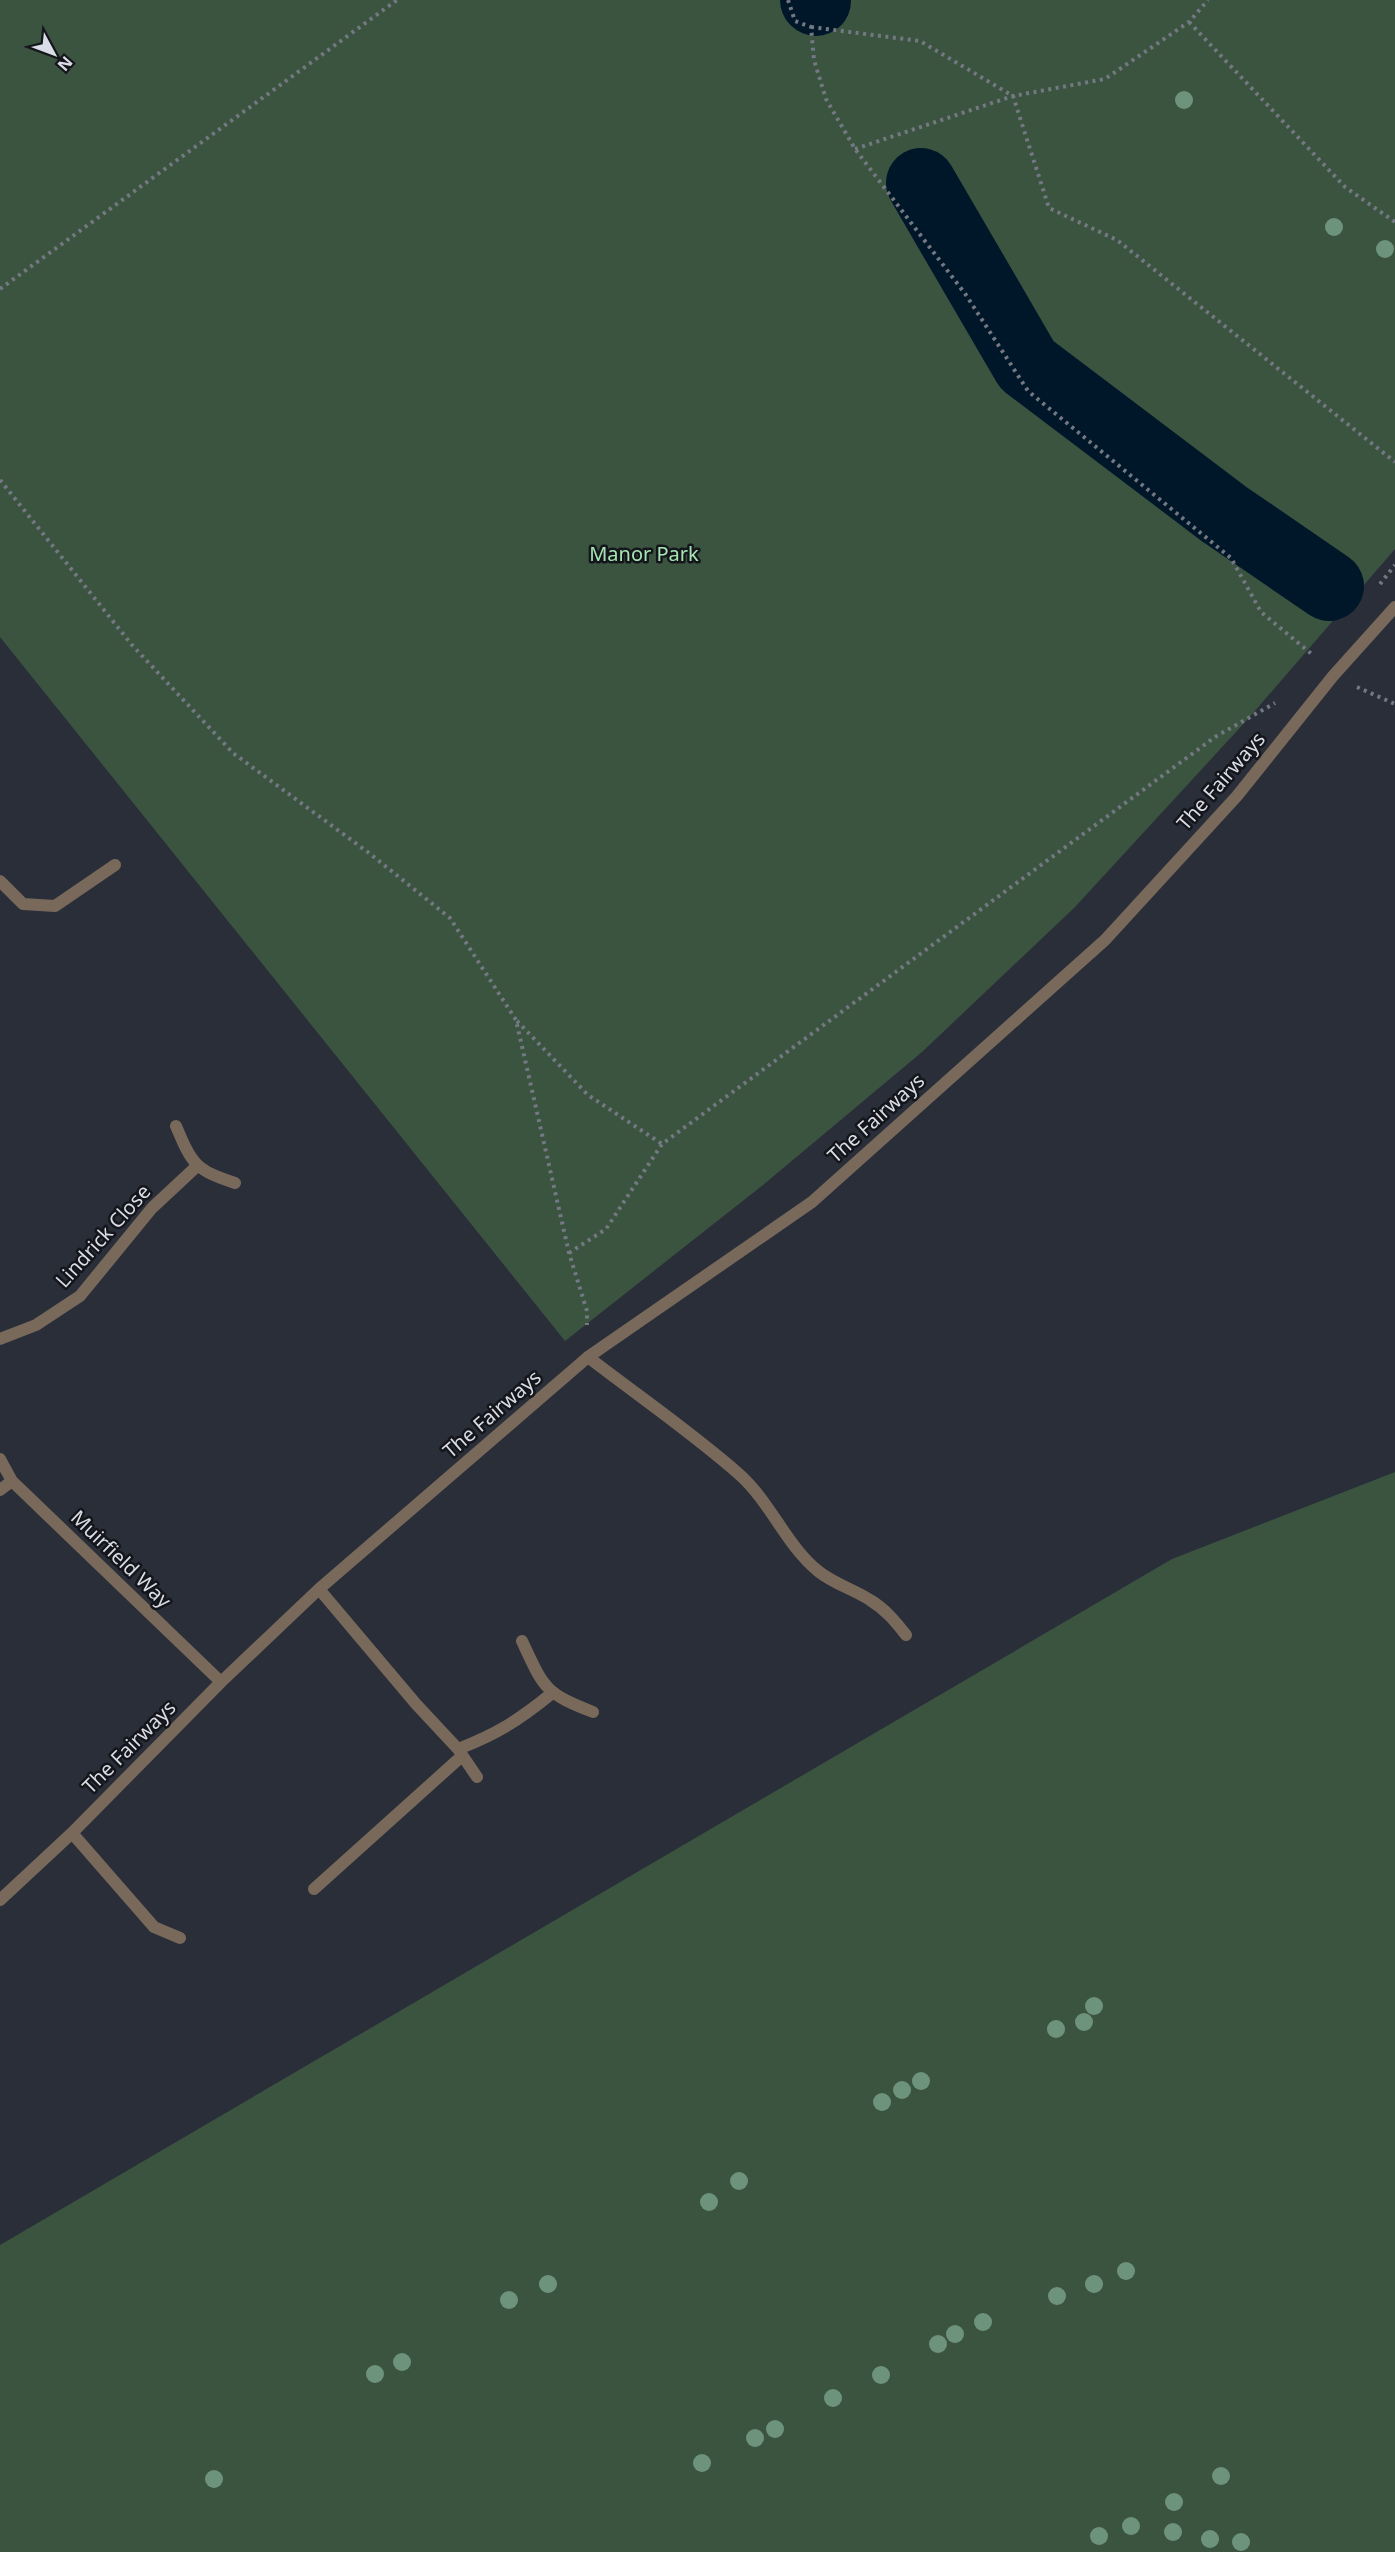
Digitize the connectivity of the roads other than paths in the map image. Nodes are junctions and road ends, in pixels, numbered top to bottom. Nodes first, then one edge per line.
1 (1395, 607) edge
2 (115, 865) dead end
3 (0, 881) edge
4 (176, 1126) dead end
5 (196, 1167) junction
6 (235, 1184) dead end
7 (0, 1339) edge
8 (588, 1357) junction
9 (0, 1459) edge
10 (12, 1481) junction
11 (0, 1490) edge
12 (319, 1589) junction
13 (906, 1635) dead end
14 (522, 1641) dead end
15 (221, 1682) junction
16 (551, 1694) junction
17 (593, 1712) dead end
18 (460, 1753) junction
19 (477, 1777) dead end
20 (72, 1833) junction
21 (314, 1889) dead end
22 (0, 1899) edge
23 (180, 1938) dead end

1 - 8 street, The Fairways
2 - 3 street
4 - 5 street
5 - 6 street
5 - 7 street, Lindrick Close
8 - 12 street, The Fairways
8 - 13 street
9 - 10 street, Muirfield Way
10 - 11 street
10 - 15 street, Muirfield Way
12 - 15 street, The Fairways
12 - 18 street
14 - 16 street
15 - 20 street, The Fairways
16 - 17 street
16 - 18 street
18 - 19 street
18 - 21 street
20 - 22 street, The Fairways
20 - 23 street

